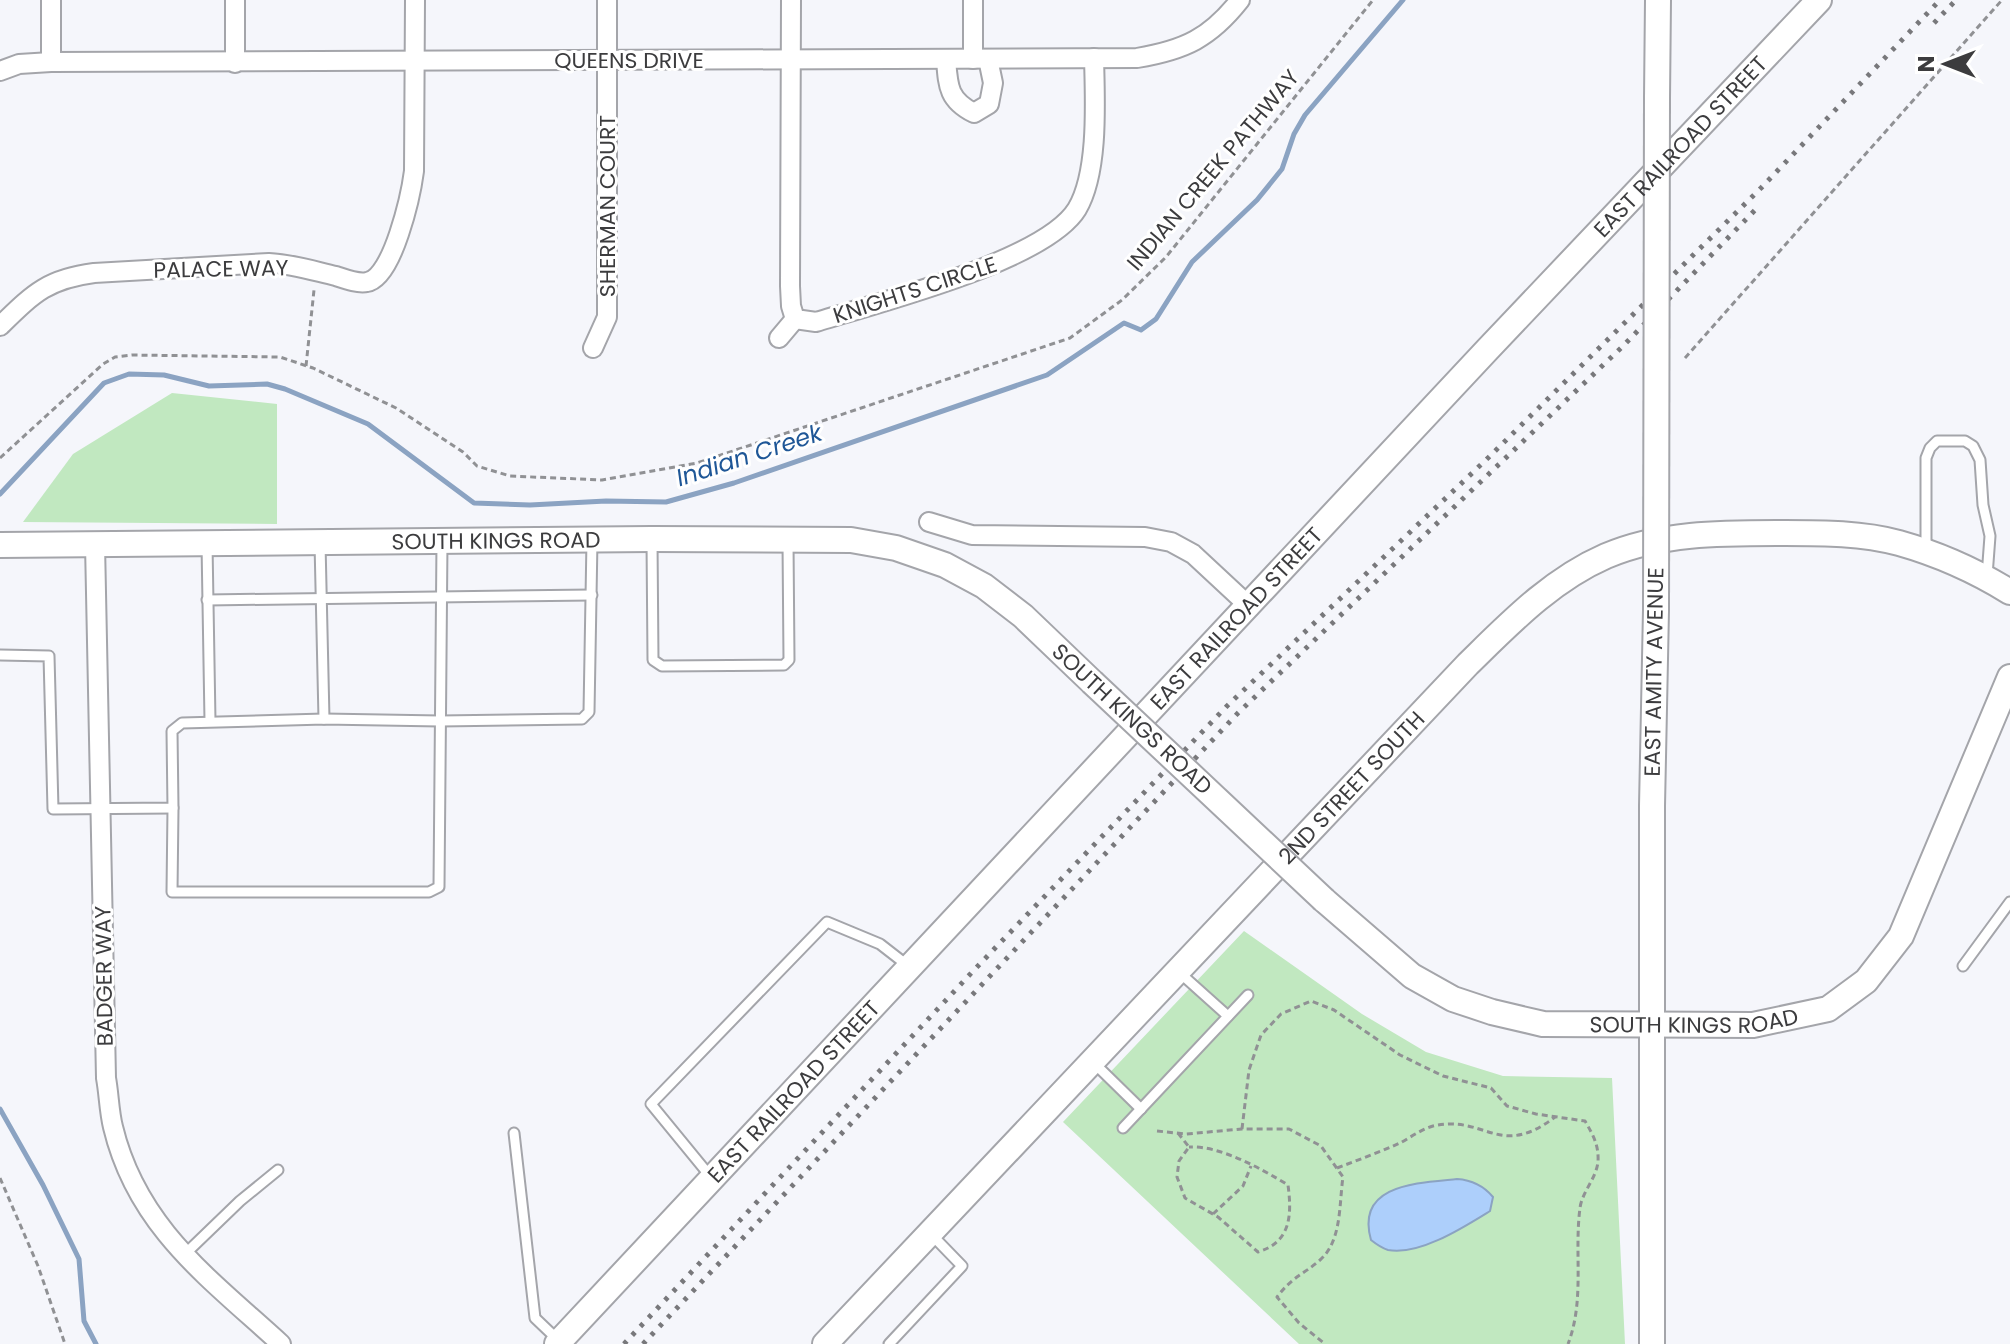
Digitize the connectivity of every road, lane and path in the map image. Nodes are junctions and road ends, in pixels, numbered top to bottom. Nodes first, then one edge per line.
1 (51, 0) edge
2 (235, 0) edge
3 (415, 0) edge
4 (607, 0) edge
5 (791, 0) edge
6 (973, 0) edge
7 (1240, 0) edge
8 (1373, 0) edge
9 (1658, 0) edge
10 (1819, 0) edge
11 (2002, 0) edge
12 (1094, 58) junction
13 (791, 59) junction
14 (946, 59) junction
15 (981, 59) junction
16 (606, 60) junction
17 (51, 62) junction
18 (415, 62) junction
19 (235, 63) junction
20 (0, 71) edge
21 (316, 271) junction
22 (795, 319) junction
23 (0, 326) edge
24 (779, 338) dead end
25 (593, 348) dead end
26 (1685, 358) dead end
27 (306, 366) junction
28 (0, 458) edge
29 (929, 522) dead end
30 (652, 539) junction
31 (788, 539) junction
32 (592, 540) junction
33 (442, 542) junction
34 (320, 543) junction
35 (95, 544) junction
36 (207, 544) junction
37 (0, 545) edge
38 (1926, 552) junction
39 (1987, 578) junction
40 (2010, 592) edge
41 (592, 595) junction
42 (320, 597) junction
43 (442, 597) junction
44 (207, 600) junction
45 (1250, 607) junction
46 (0, 655) edge
47 (2010, 677) edge
48 (324, 719) junction
49 (210, 721) junction
50 (440, 721) junction
51 (173, 808) junction
52 (100, 810) junction
53 (2010, 902) edge
54 (1963, 966) dead end
55 (911, 968) junction
56 (1177, 971) junction
57 (1248, 995) dead end
58 (1228, 1016) junction
59 (1653, 1024) junction
60 (1091, 1061) junction
61 (1141, 1109) junction
62 (1555, 1117) junction
63 (1123, 1128) dead end
64 (1242, 1129) junction
65 (1157, 1131) dead end
66 (514, 1133) dead end
67 (1178, 1133) junction
68 (1189, 1147) junction
69 (1251, 1166) junction
70 (1337, 1168) junction
71 (278, 1170) dead end
72 (0, 1178) edge
73 (712, 1179) junction
74 (1213, 1214) junction
75 (929, 1232) junction
76 (184, 1255) junction
77 (558, 1343) edge
78 (65, 1344) edge
79 (281, 1344) edge
80 (825, 1344) edge
81 (889, 1344) edge
82 (1325, 1344) edge
83 (1568, 1344) edge
84 (1652, 1344) edge

1 - 17 street
2 - 19 street
3 - 18 street
4 - 16 street, SHERMAN COURT
5 - 13 street
6 - 15 street
7 - 12 street, QUEENS DRIVE
8 - 27 path, INDIAN CREEK PATHWAY
9 - 59 main road, EAST AMITY AVENUE, bridge
10 - 45 main road, EAST RAILROAD STREET
11 - 26 path
12 - 15 street, QUEENS DRIVE
12 - 22 street, KNIGHTS CIRCLE
13 - 14 street, QUEENS DRIVE
13 - 16 street, QUEENS DRIVE
13 - 22 street
14 - 15 street, QUEENS DRIVE
14 - 15 street
16 - 18 street, QUEENS DRIVE
16 - 25 street, SHERMAN COURT
17 - 19 street, QUEENS DRIVE
17 - 20 street, QUEENS DRIVE
18 - 19 street, QUEENS DRIVE
18 - 21 street, PALACE WAY
21 - 23 street, PALACE WAY
21 - 27 path
22 - 24 street
27 - 28 path, INDIAN CREEK PATHWAY
29 - 45 street
30 - 31 main road, SOUTH KINGS ROAD
30 - 31 lane
30 - 32 main road, SOUTH KINGS ROAD
31 - 59 main road, SOUTH KINGS ROAD, bridge
32 - 33 main road, SOUTH KINGS ROAD
32 - 41 lane
33 - 34 main road, SOUTH KINGS ROAD
33 - 43 lane
34 - 36 main road, SOUTH KINGS ROAD
34 - 42 lane
35 - 36 main road, SOUTH KINGS ROAD
35 - 37 main road, SOUTH KINGS ROAD
35 - 52 street, BADGER WAY
36 - 44 lane
38 - 39 main road, 2ND STREET SOUTH
38 - 39 lane
38 - 56 main road, 2ND STREET SOUTH
39 - 40 main road, 2ND STREET SOUTH
41 - 43 lane
41 - 50 lane
42 - 43 lane
42 - 44 lane
42 - 48 lane
43 - 50 lane
44 - 49 lane
45 - 55 main road, EAST RAILROAD STREET
46 - 52 lane
47 - 59 main road, SOUTH KINGS ROAD
48 - 49 lane
48 - 50 lane
49 - 51 lane
50 - 51 lane
51 - 52 lane
52 - 76 street, BADGER WAY
53 - 54 lane
55 - 73 main road, EAST RAILROAD STREET
55 - 73 lane
56 - 58 lane
56 - 60 main road, 2ND STREET SOUTH
57 - 58 lane
58 - 61 lane
59 - 84 main road, EAST AMITY AVENUE
60 - 61 lane
60 - 75 main road, 2ND STREET SOUTH
61 - 63 lane
62 - 64 path
62 - 70 path
62 - 83 path
64 - 67 path
64 - 70 path
65 - 67 path
66 - 77 lane
67 - 68 path
68 - 69 path
68 - 74 path
69 - 74 path
69 - 74 path
70 - 82 path
71 - 76 lane
72 - 78 path
73 - 77 main road, EAST RAILROAD STREET
75 - 80 main road, 2ND STREET SOUTH
75 - 81 lane
76 - 79 street, BADGER WAY

